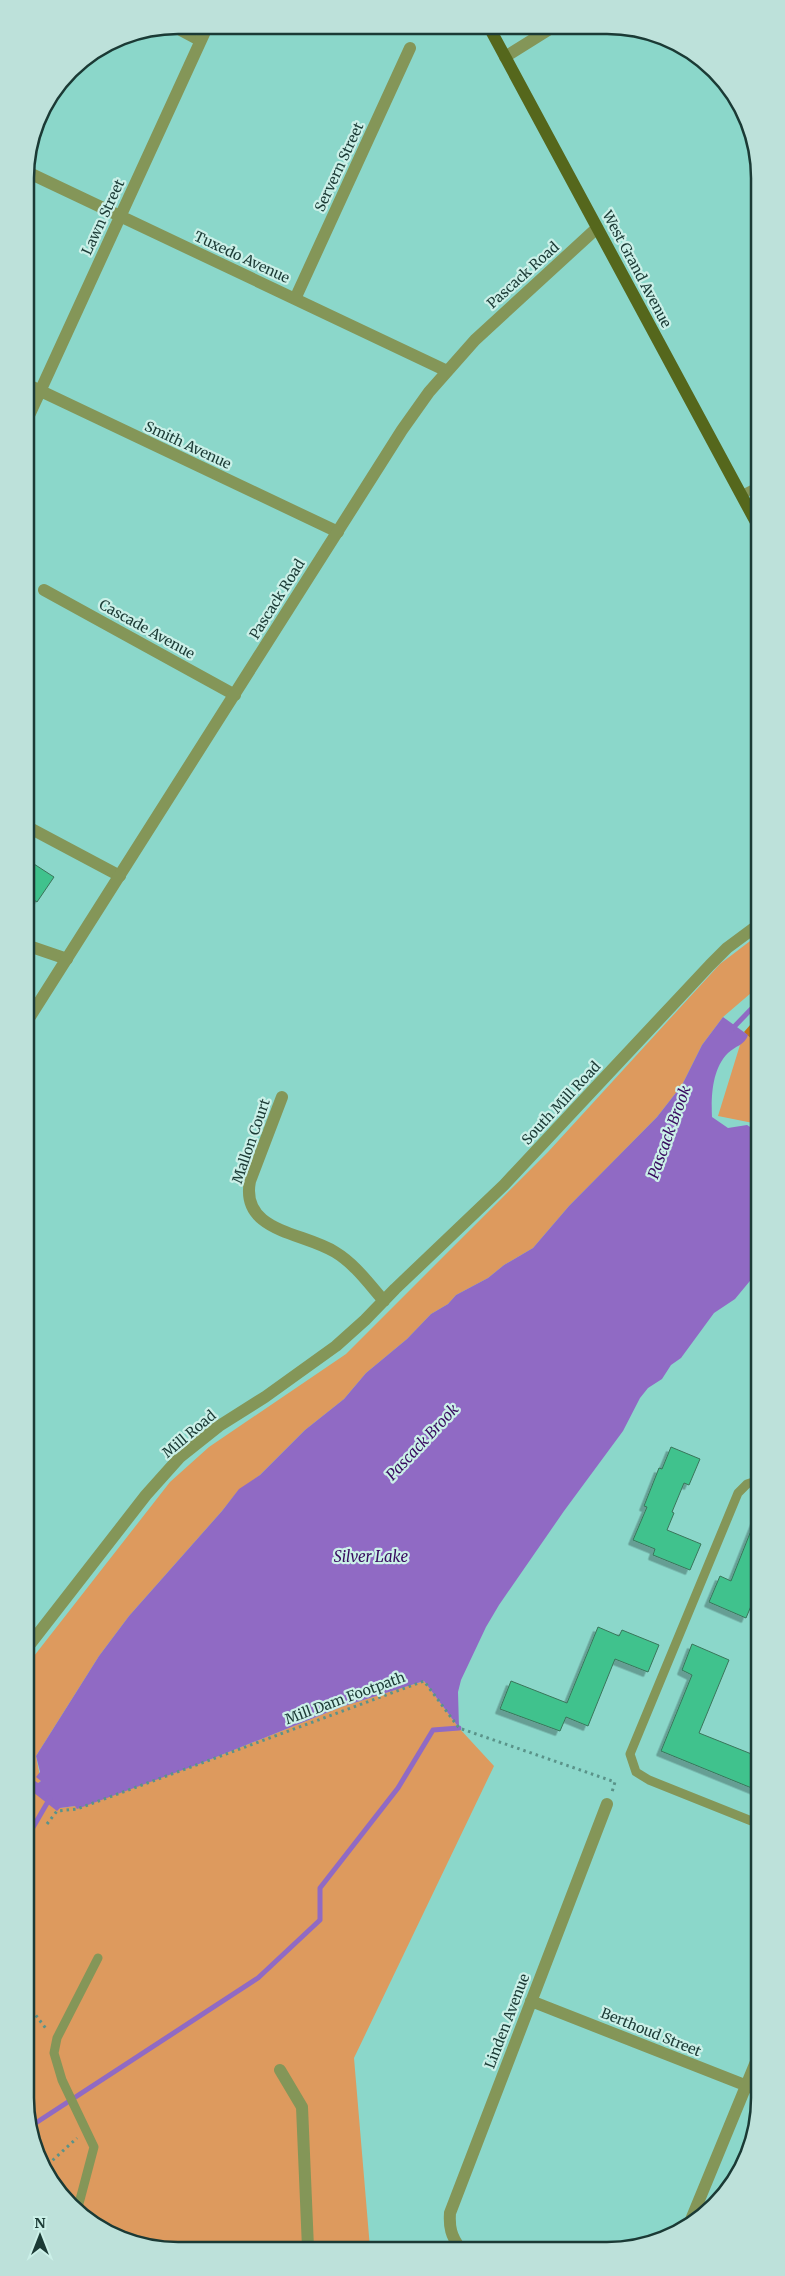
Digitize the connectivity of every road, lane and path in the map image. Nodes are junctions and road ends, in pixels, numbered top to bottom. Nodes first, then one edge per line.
1 (185, 34) edge
2 (204, 34) edge
3 (493, 34) edge
4 (543, 34) edge
5 (200, 42) junction
6 (410, 48) dead end
7 (505, 56) junction
8 (34, 175) edge
9 (120, 216) junction
10 (598, 228) junction
11 (295, 299) junction
12 (447, 371) junction
13 (34, 388) edge
14 (40, 391) junction
15 (34, 404) edge
16 (751, 490) edge
17 (741, 495) junction
18 (751, 513) edge
19 (338, 532) junction
20 (44, 590) dead end
21 (235, 695) junction
22 (34, 830) edge
23 (120, 876) junction
24 (751, 930) edge
25 (34, 948) edge
26 (67, 959) junction
27 (34, 1011) edge
28 (282, 1096) dead end
29 (384, 1301) junction
30 (751, 1483) edge
31 (34, 1639) edge
32 (607, 1804) joint
33 (751, 1821) edge
34 (47, 1824) dead end
35 (98, 1958) dead end
36 (531, 2001) junction
37 (34, 2013) edge
38 (57, 2042) junction
39 (280, 2070) dead end
40 (751, 2074) edge
41 (746, 2086) junction
42 (751, 2088) edge
43 (79, 2136) dead end
44 (50, 2163) edge
45 (79, 2203) edge
46 (693, 2214) edge
47 (308, 2242) edge
48 (455, 2242) edge

1 - 5 lane
2 - 5 street, Lawn Street
3 - 7 main road, West Grand Avenue
4 - 7 street
5 - 9 street, Lawn Street
6 - 11 street, Servern Street
7 - 10 main road, West Grand Avenue
8 - 9 street, Tuxedo Avenue
9 - 11 street, Tuxedo Avenue
9 - 14 street, Lawn Street
10 - 12 street, Pascack Road
10 - 17 main road, West Grand Avenue
11 - 12 street, Tuxedo Avenue
12 - 19 street, Pascack Road
13 - 14 street, Smith Avenue
14 - 15 street, Lawn Street
14 - 19 street, Smith Avenue
16 - 17 lane
17 - 18 main road, West Grand Avenue
19 - 21 street, Pascack Road
20 - 21 street, Cascade Avenue
21 - 23 street, Pascack Road
22 - 23 street
23 - 26 street, Pascack Road
24 - 29 street, South Mill Road
25 - 26 street
26 - 27 street, Pascack Road
28 - 29 street, Mallon Court
29 - 31 street, Mill Road
30 - 33 lane
32 - 34 path, Mill Dam Footpath
32 - 36 street, Linden Avenue
35 - 38 lane
36 - 41 street, Berthoud Street
36 - 48 street, Linden Avenue
37 - 38 path
38 - 45 lane
39 - 47 street
40 - 41 street
41 - 42 street, Berthoud Street
41 - 46 street
43 - 44 path

